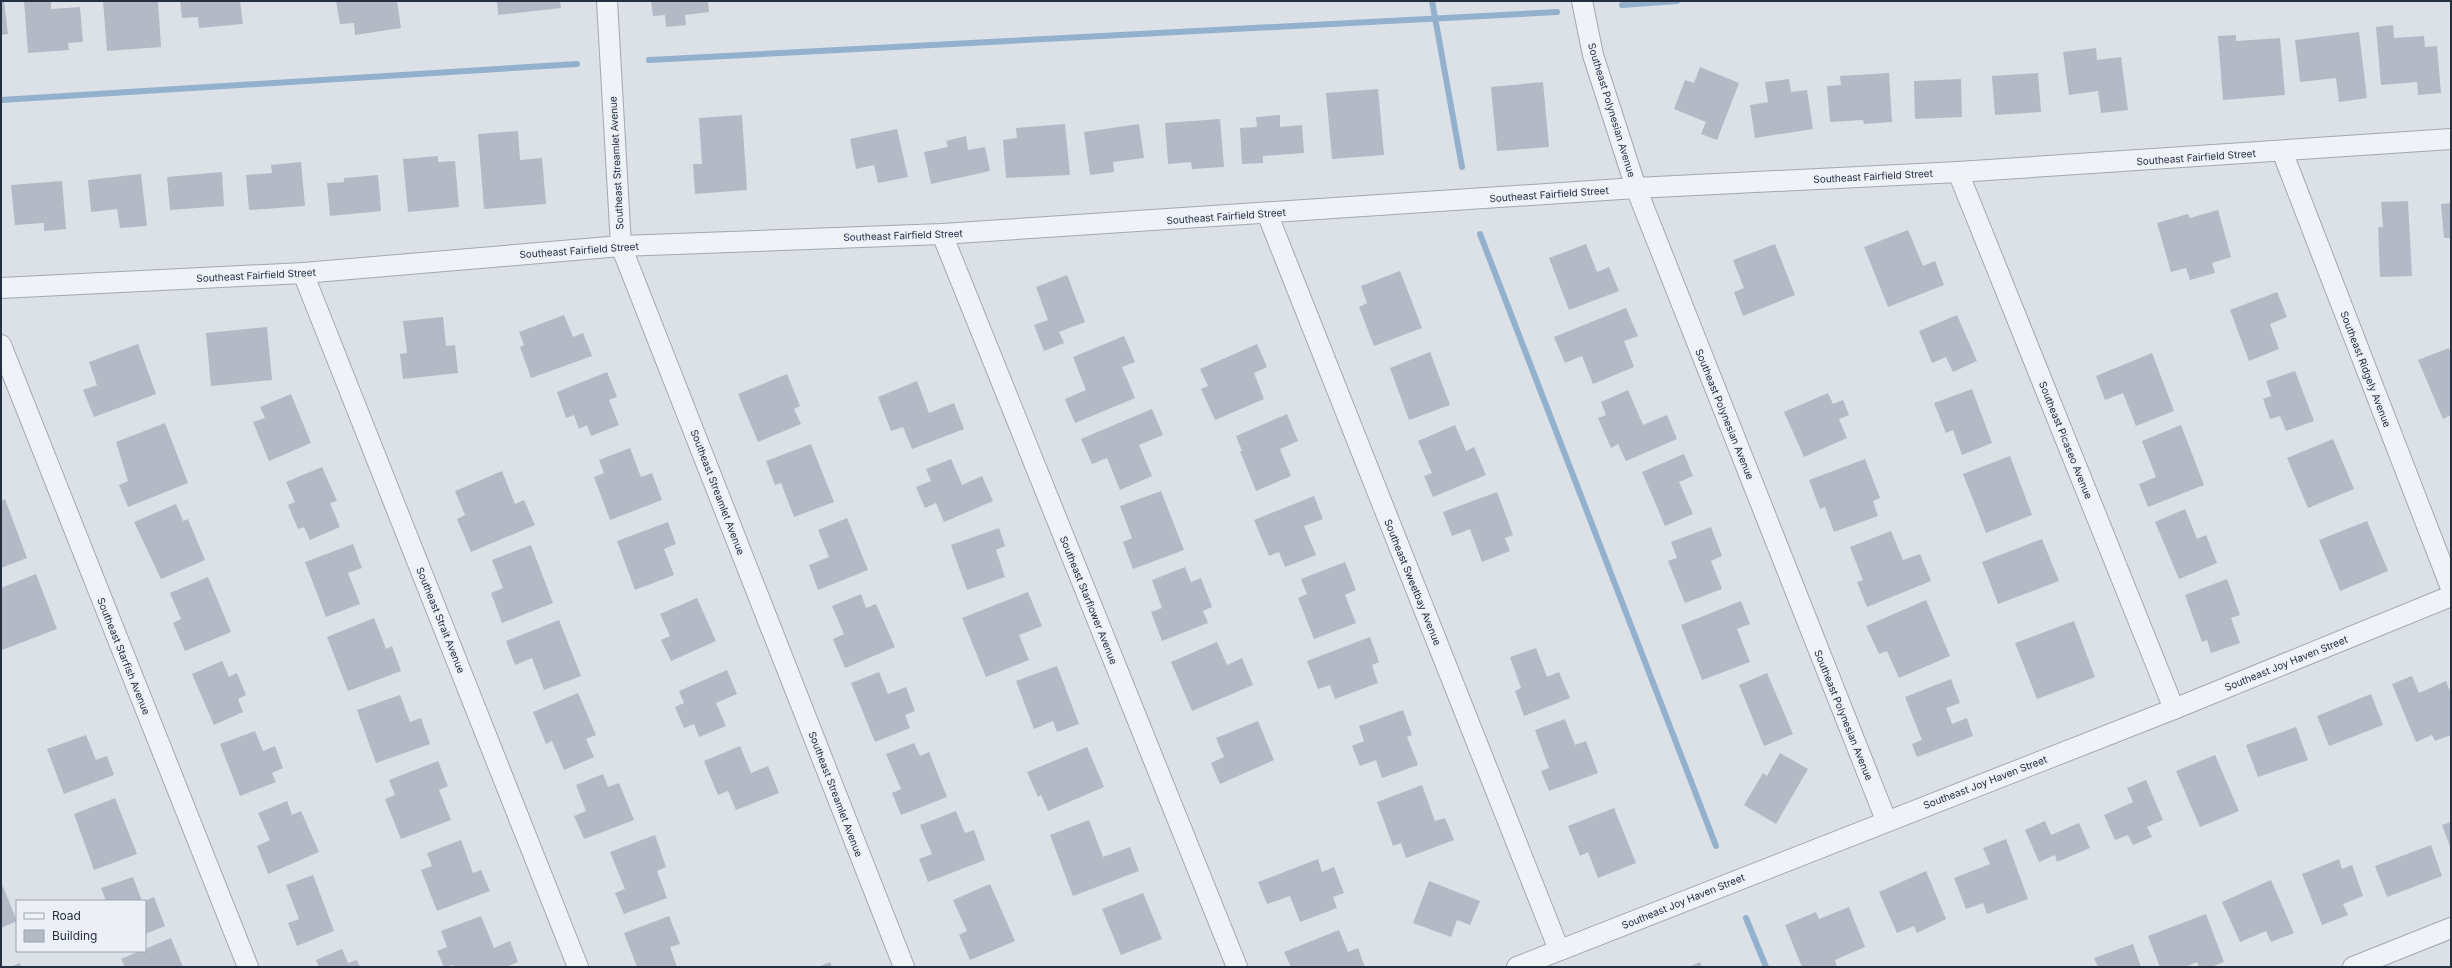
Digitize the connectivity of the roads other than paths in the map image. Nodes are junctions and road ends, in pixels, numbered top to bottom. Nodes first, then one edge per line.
1 (607, 1) edge
2 (1582, 1) edge
3 (2451, 139) edge
4 (2282, 151) junction
5 (1958, 172) junction
6 (1636, 188) junction
7 (1267, 213) junction
8 (942, 234) junction
9 (621, 246) junction
10 (304, 273) junction
11 (1, 288) edge
12 (1, 345) edge
13 (2451, 588) edge
14 (2451, 596) edge
15 (2174, 708) junction
16 (1886, 820) junction
17 (2451, 928) edge
18 (1559, 950) junction
19 (248, 967) edge
20 (578, 967) edge
21 (904, 967) edge
22 (1237, 967) edge
23 (1518, 967) edge
24 (2353, 967) edge

1 - 9 street, Southeast Streamlet Avenue
2 - 6 street, Southeast Polynesian Avenue
3 - 4 street, Southeast Fairfield Street
4 - 5 street, Southeast Fairfield Street
4 - 13 street, Southeast Ridgely Avenue
5 - 6 street, Southeast Fairfield Street
5 - 15 street, Southeast Picaseo Avenue
6 - 7 street, Southeast Fairfield Street
6 - 16 street, Southeast Polynesian Avenue
7 - 8 street, Southeast Fairfield Street
7 - 18 street, Southeast Sweetbay Avenue
8 - 9 street, Southeast Fairfield Street
8 - 22 street, Southeast Starflower Avenue
9 - 10 street, Southeast Fairfield Street
9 - 21 street, Southeast Streamlet Avenue
10 - 11 street, Southeast Fairfield Street
10 - 20 street, Southeast Strait Avenue
12 - 19 street, Southeast Starfish Avenue
14 - 15 street, Southeast Joy Haven Street
15 - 16 street, Southeast Joy Haven Street
16 - 18 street, Southeast Joy Haven Street
17 - 24 street
18 - 23 street, Southeast Joy Haven Street

